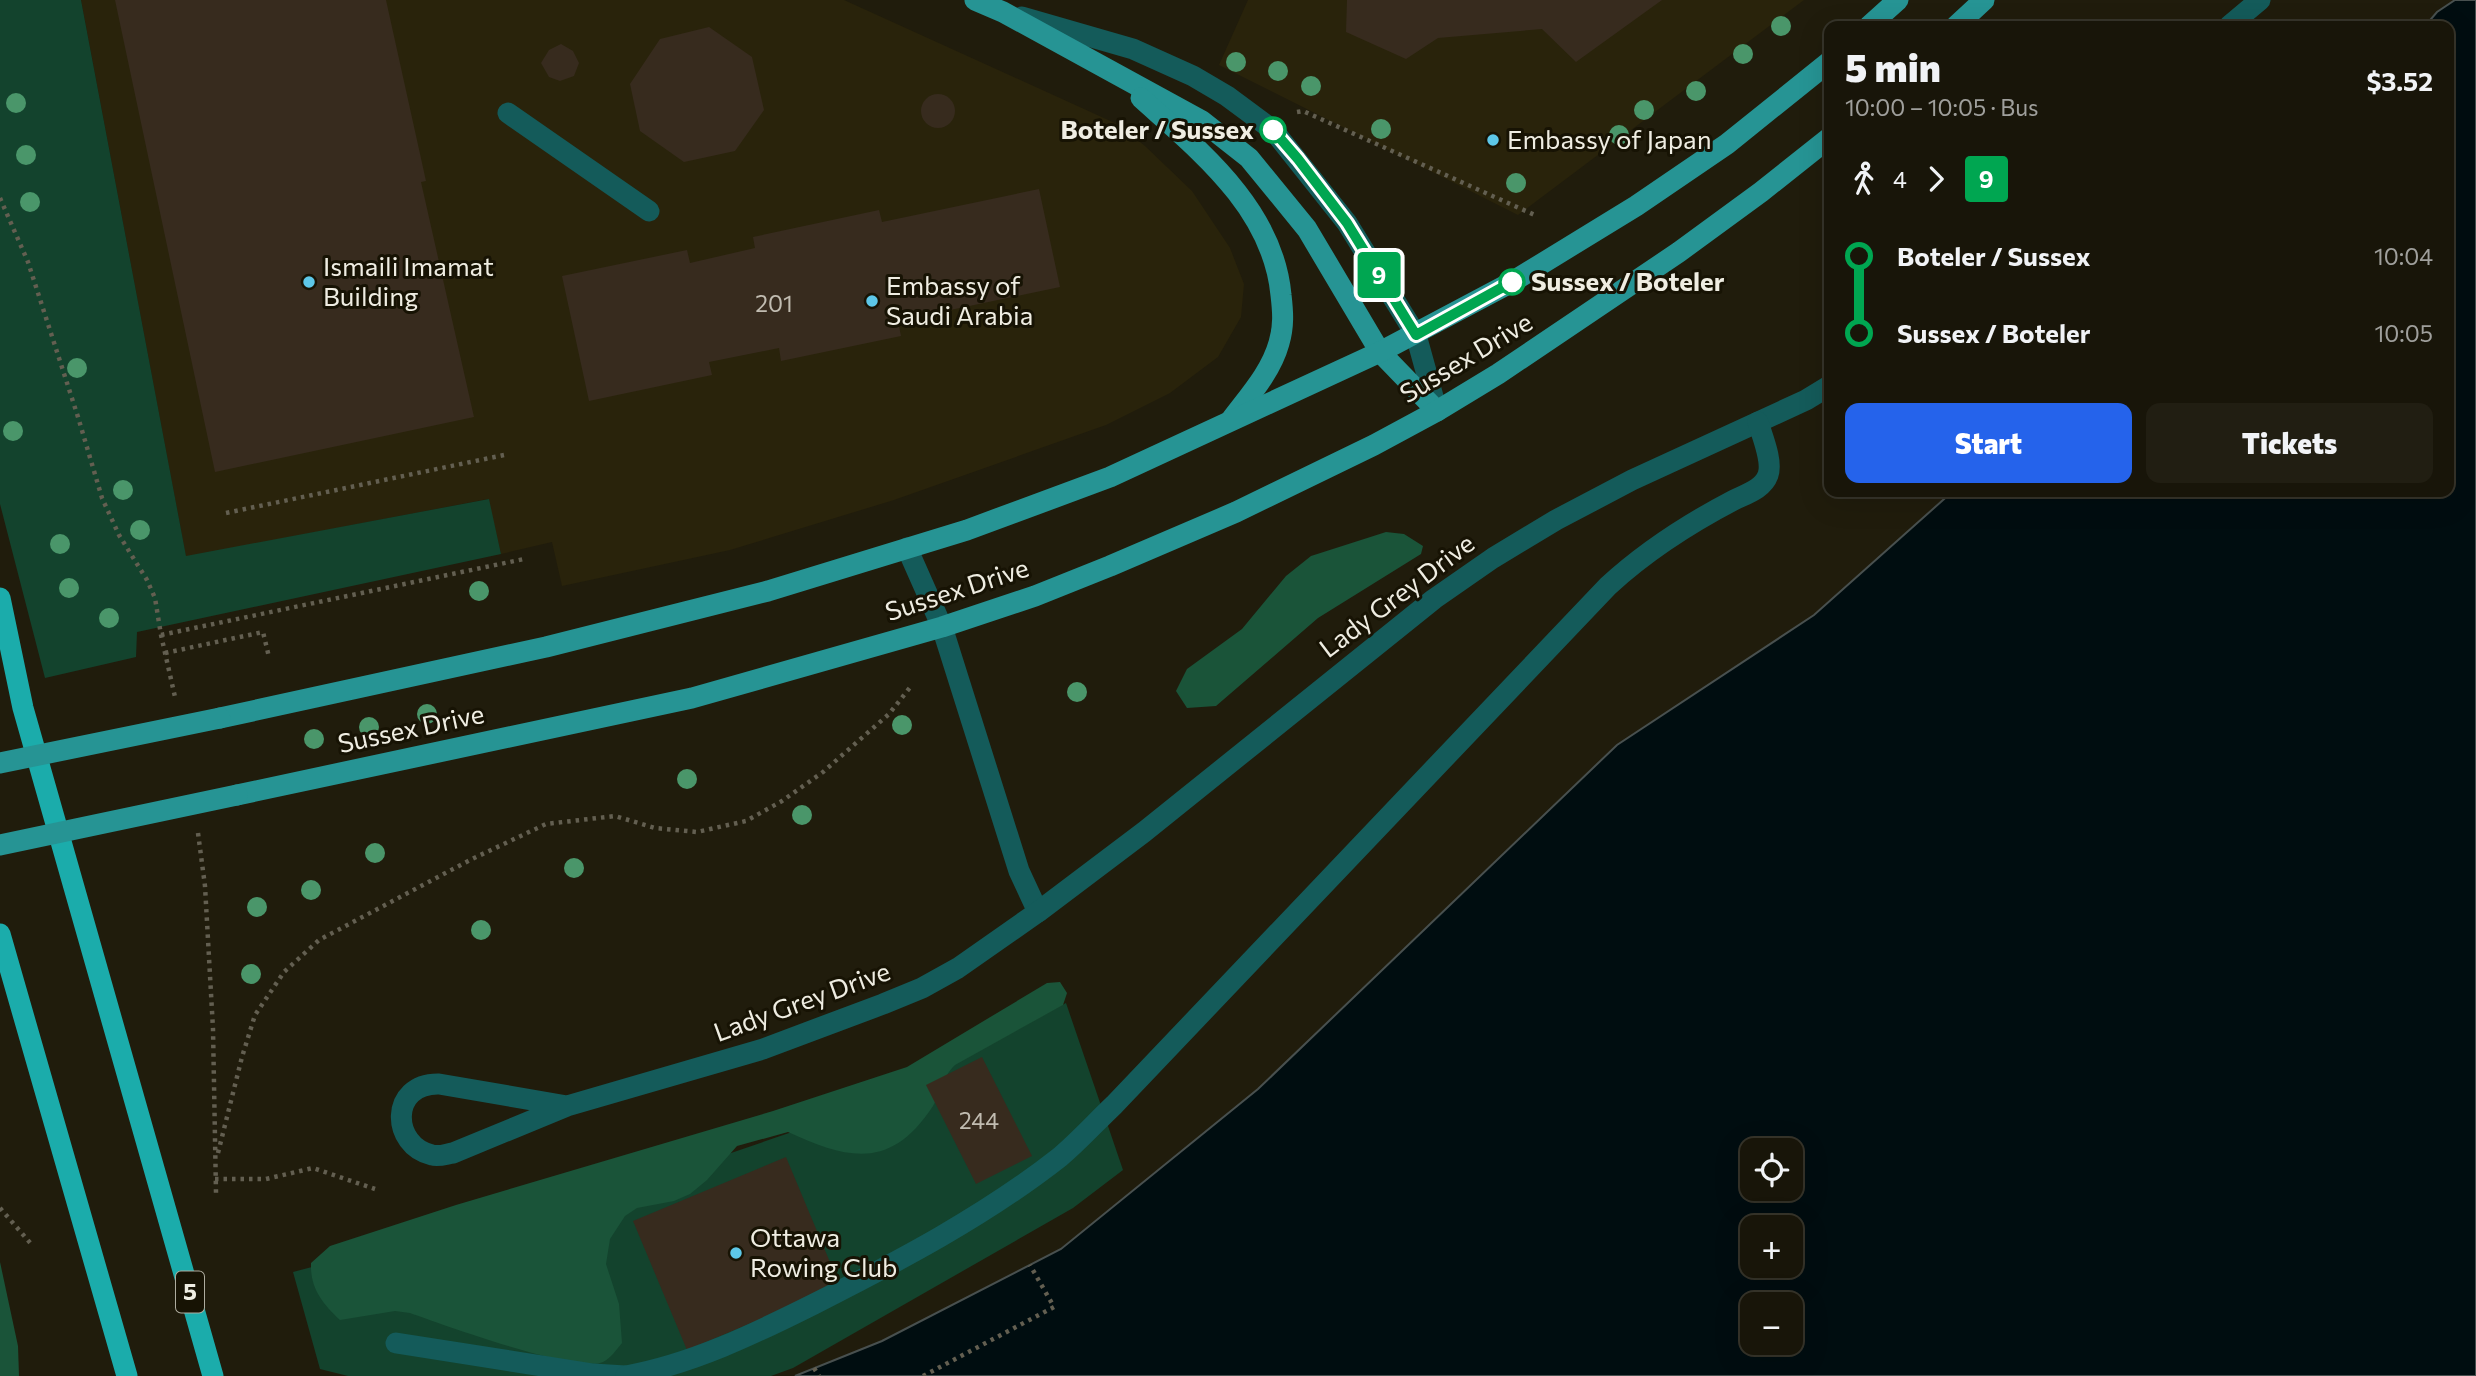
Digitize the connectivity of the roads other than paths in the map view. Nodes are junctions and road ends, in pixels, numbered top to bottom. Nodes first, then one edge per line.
1 (975, 0) edge
2 (1898, 0) edge
3 (1984, 0) edge
4 (2260, 0) edge
5 (1003, 12) junction
6 (1875, 21) edge
7 (1961, 21) edge
8 (2235, 21) edge
9 (1824, 66) edge
10 (1114, 74) junction
11 (508, 113) dead end
12 (1824, 142) edge
13 (649, 211) dead end
14 (1416, 335) junction
15 (1380, 352) junction
16 (1824, 389) edge
17 (1437, 411) junction
18 (1758, 422) junction
19 (1229, 423) junction
20 (907, 548) junction
21 (0, 598) edge
22 (942, 627) junction
23 (0, 654) edge
24 (23, 708) junction
25 (0, 763) edge
26 (0, 845) edge
27 (1038, 912) junction
28 (0, 934) edge
29 (567, 1106) junction
30 (396, 1343) dead end
31 (127, 1376) edge
32 (213, 1376) edge
33 (626, 1376) edge

1 - 5 main road
2 - 6 main road
3 - 7 main road
4 - 8 street
5 - 10 main road
5 - 14 street
9 - 14 main road, Sussex Drive
10 - 15 main road
10 - 19 main road
11 - 13 street
12 - 17 main road, Sussex Drive
14 - 15 main road, Sussex Drive
14 - 17 street
15 - 17 main road
15 - 19 main road, Sussex Drive
16 - 18 street, Lady Grey Drive
17 - 22 main road, Sussex Drive
18 - 27 street, Lady Grey Drive
18 - 33 street
19 - 20 main road, Sussex Drive
20 - 22 street
20 - 25 main road, Sussex Drive, bridge
21 - 24 highway
22 - 26 main road, Sussex Drive, bridge
22 - 27 street
23 - 24 highway
24 - 32 highway, 5
27 - 29 street, Lady Grey Drive
28 - 31 highway
29 - 29 street, Lady Grey Drive
30 - 33 street

